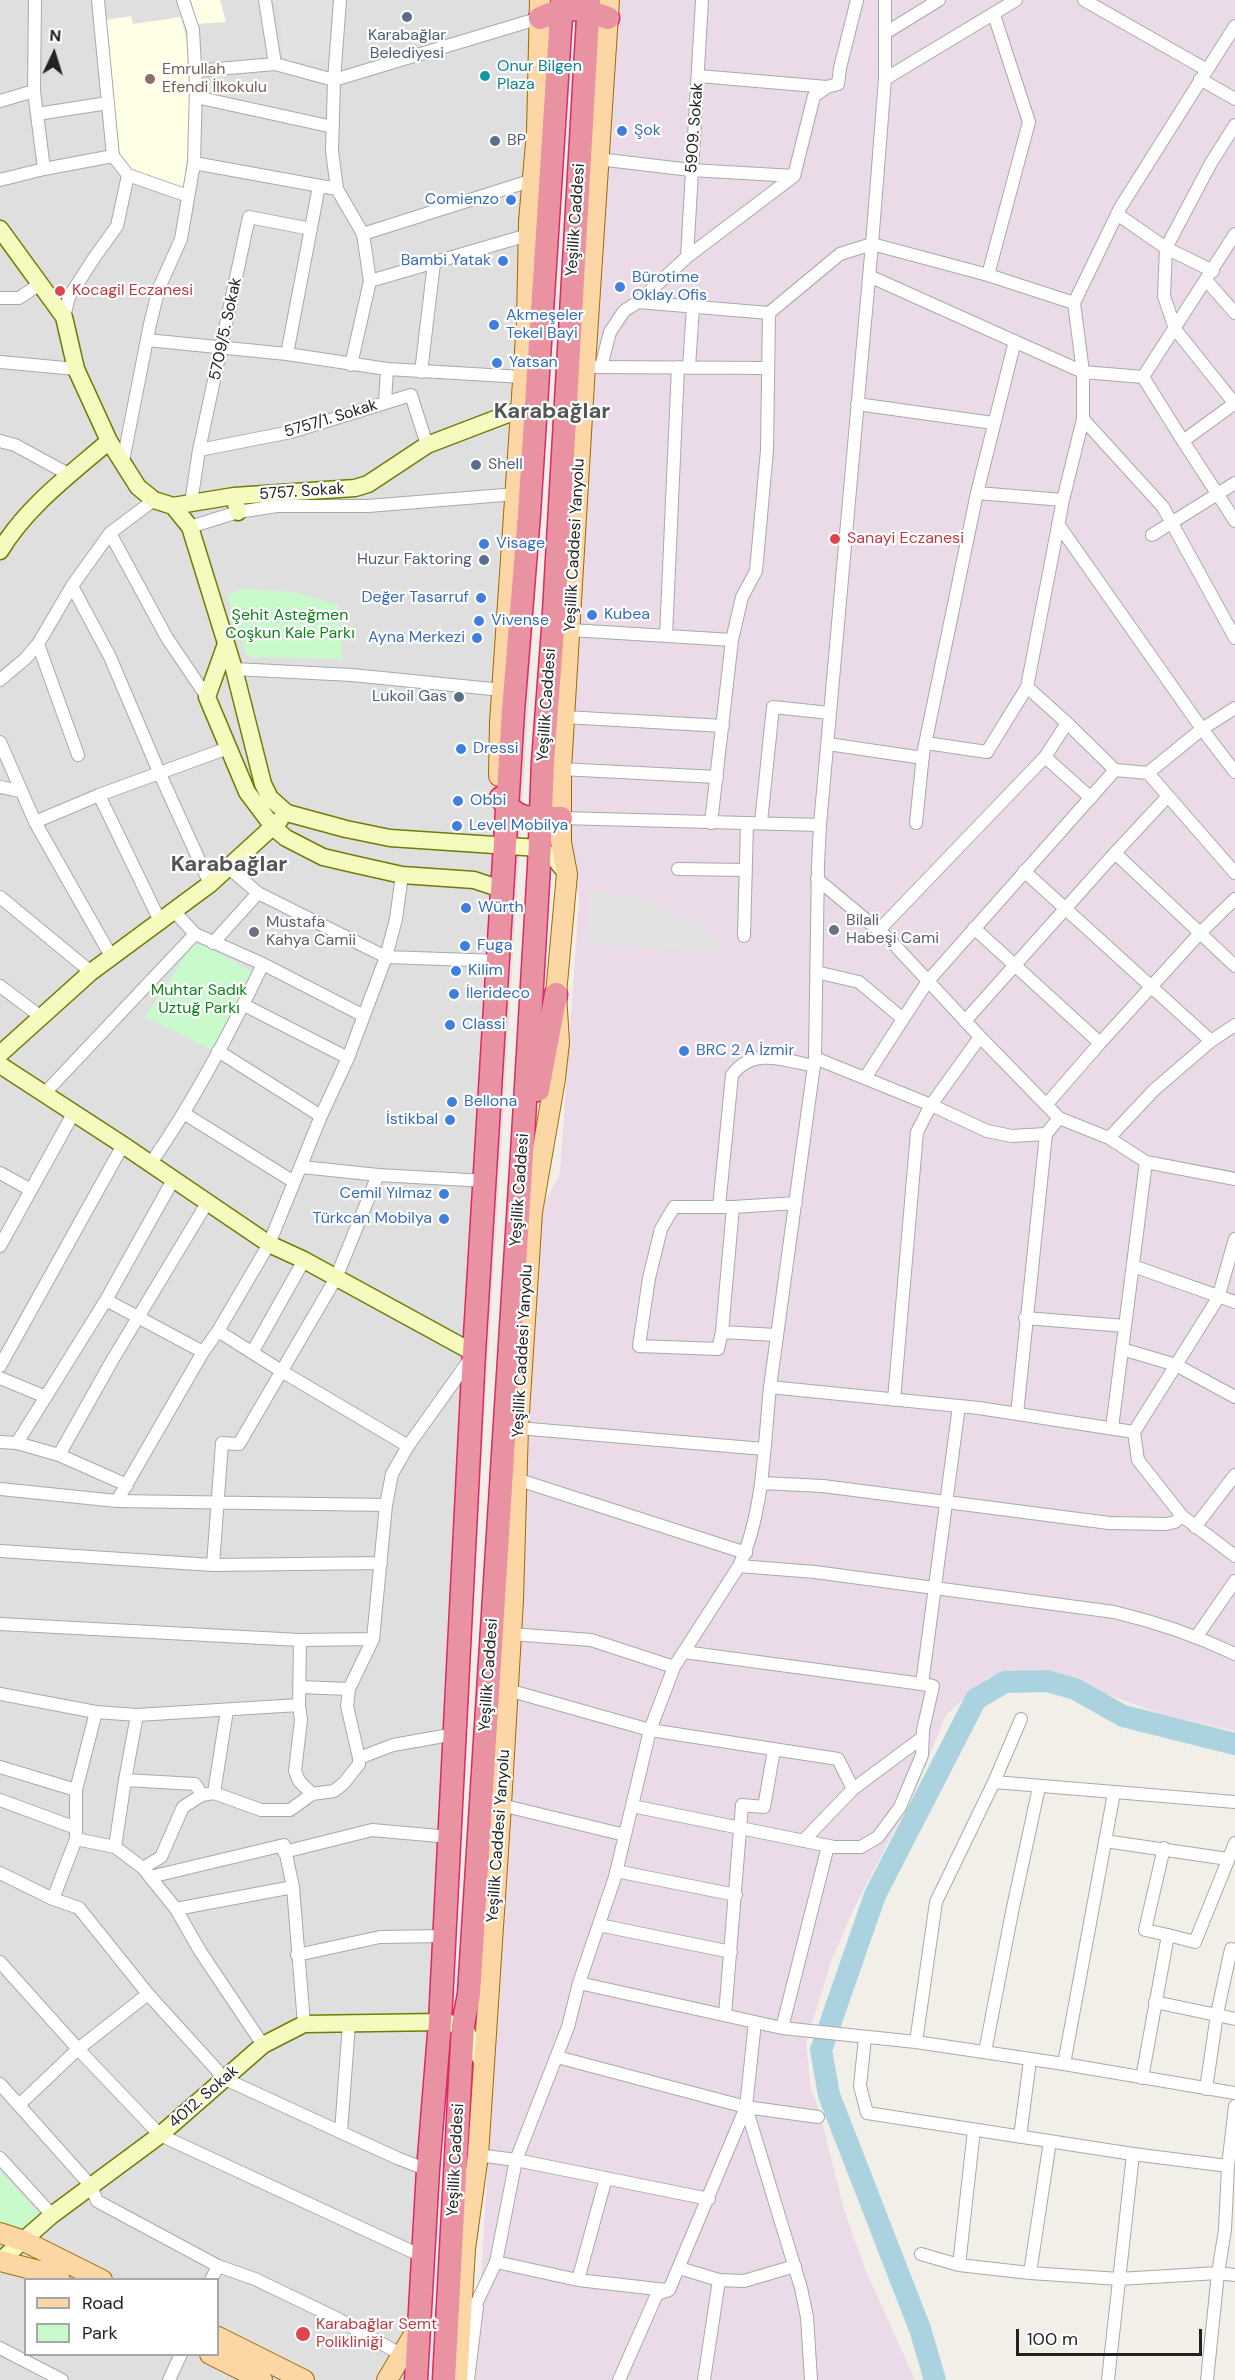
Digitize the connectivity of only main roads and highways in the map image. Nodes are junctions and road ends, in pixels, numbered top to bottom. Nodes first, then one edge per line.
1 (562, 4) edge
2 (599, 7) edge
3 (540, 9) edge
4 (0, 229) edge
5 (521, 409) junction
6 (109, 441) junction
7 (173, 506) junction
8 (2, 541) edge
9 (226, 644) junction
10 (503, 801) junction
11 (287, 813) junction
12 (551, 817) junction
13 (274, 828) junction
14 (501, 845) junction
15 (539, 848) junction
16 (567, 874) junction
17 (499, 895) junction
18 (556, 994) junction
19 (1, 1066) edge
20 (523, 1137) junction
21 (474, 1353) junction
22 (452, 2024) junction
23 (483, 2063) junction
24 (0, 2233) edge
25 (24, 2241) junction
26 (0, 2261) edge
27 (56, 2278) edge
28 (98, 2278) edge
29 (419, 2326) junction
30 (219, 2338) edge
31 (212, 2356) edge
32 (262, 2380) edge
33 (304, 2380) edge
34 (387, 2380) edge
35 (416, 2380) edge
36 (444, 2380) edge
37 (457, 2380) edge

1 - 2 highway
1 - 3 highway
1 - 10 highway, Yeşillik Caddesi
2 - 12 main road, Yeşillik Caddesi Yanyolu
2 - 12 highway, Yeşillik Caddesi
3 - 5 main road
4 - 6 main road
5 - 7 main road, 5757. Sokak
5 - 10 main road
6 - 7 main road
6 - 8 main road
7 - 9 main road
9 - 11 main road
9 - 13 main road
10 - 12 highway
10 - 14 highway, Yeşillik Caddesi
11 - 13 main road
11 - 14 main road
12 - 15 highway, Yeşillik Caddesi
12 - 16 main road, Yeşillik Caddesi Yanyolu
13 - 17 main road
13 - 19 main road
14 - 15 main road
14 - 17 highway, Yeşillik Caddesi
15 - 16 main road
15 - 20 highway, Yeşillik Caddesi
16 - 18 main road, Yeşillik Caddesi Yanyolu
17 - 21 highway, Yeşillik Caddesi
18 - 20 highway
18 - 23 main road, Yeşillik Caddesi Yanyolu
19 - 21 main road
20 - 22 highway, Yeşillik Caddesi
21 - 22 highway, Yeşillik Caddesi
22 - 23 main road
22 - 25 main road, 4012. Sokak
22 - 29 highway, Yeşillik Caddesi
22 - 36 highway, Yeşillik Caddesi
23 - 37 main road, Yeşillik Caddesi Yanyolu
24 - 25 main road
25 - 26 main road, 4012. Sokak
25 - 28 main road
26 - 27 main road
29 - 34 main road
29 - 35 highway, Yeşillik Caddesi
30 - 33 main road
31 - 32 main road

